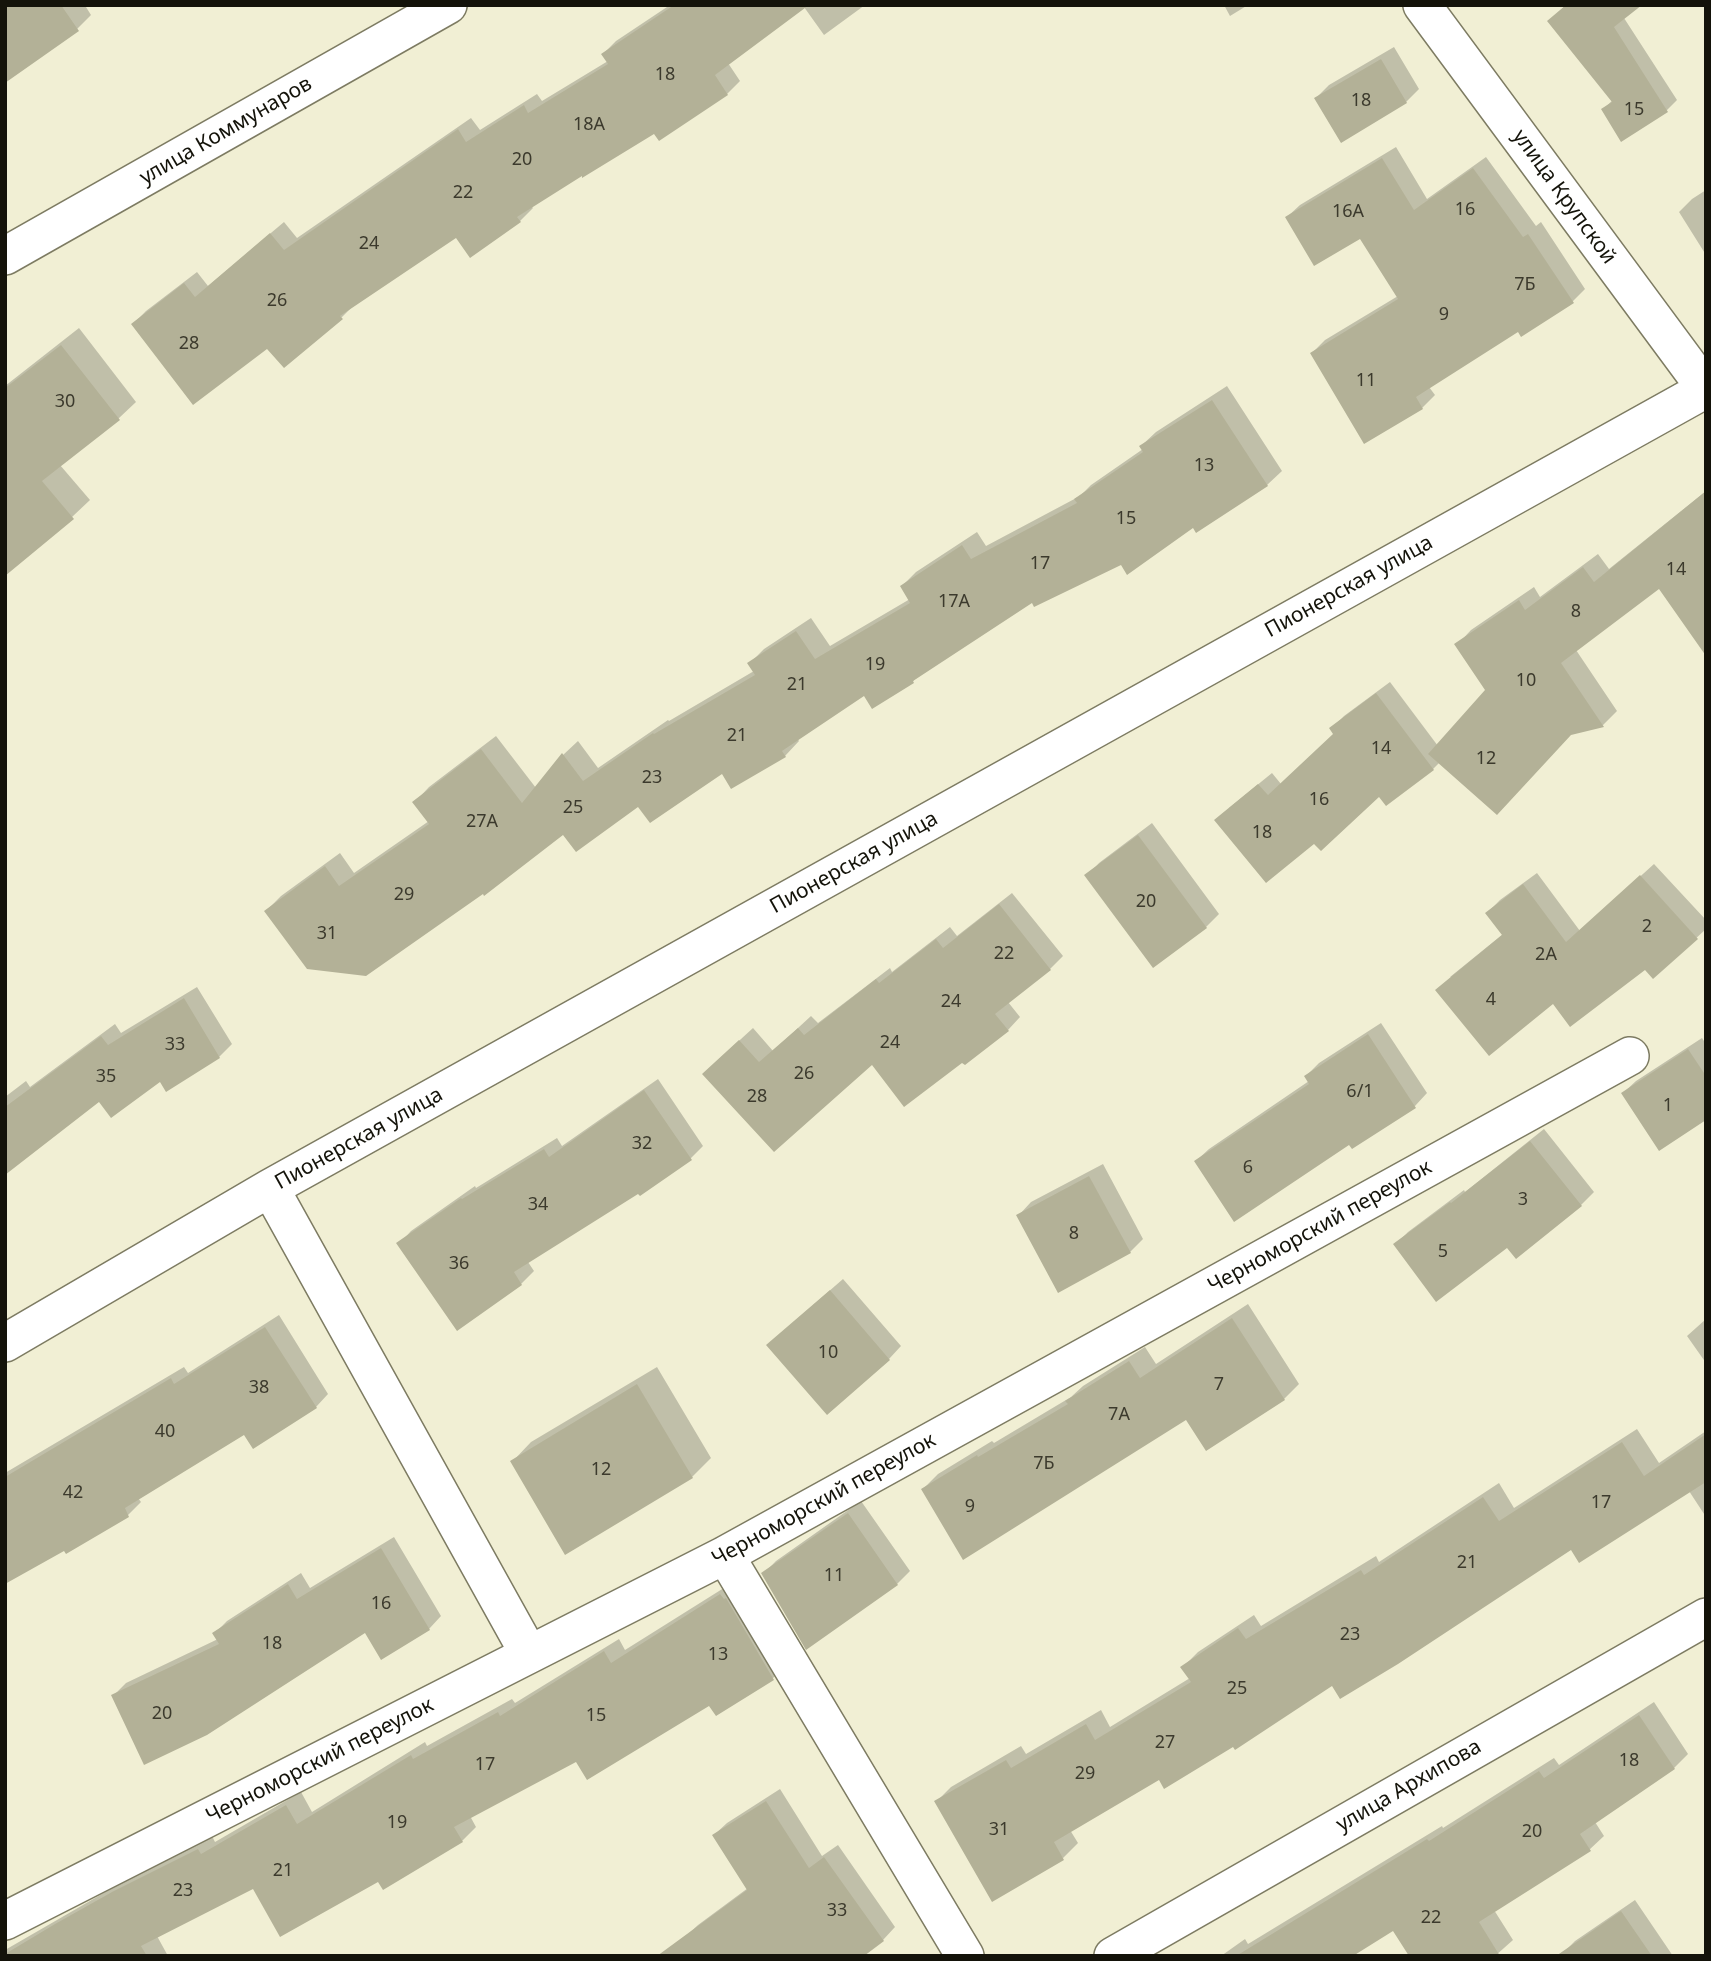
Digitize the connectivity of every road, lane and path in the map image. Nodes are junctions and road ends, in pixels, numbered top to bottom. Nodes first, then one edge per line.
1 (448, 5) edge
2 (1422, 5) edge
3 (5, 257) edge
4 (1706, 389) edge
5 (1630, 1056) dead end
6 (270, 1188) junction
7 (5, 1343) edge
8 (725, 1555) junction
9 (1706, 1617) edge
10 (529, 1654) junction
11 (5, 1921) edge
12 (965, 1956) edge
13 (1113, 1956) edge

1 - 3 street, улица Коммунаров
2 - 4 street, улица Крупской
4 - 6 street, Пионерская улица
5 - 8 street, Черноморский переулок
6 - 7 street, Пионерская улица
6 - 10 street
8 - 10 street, Черноморский переулок
8 - 12 street
9 - 13 street, улица Архипова
10 - 11 street, Черноморский переулок

